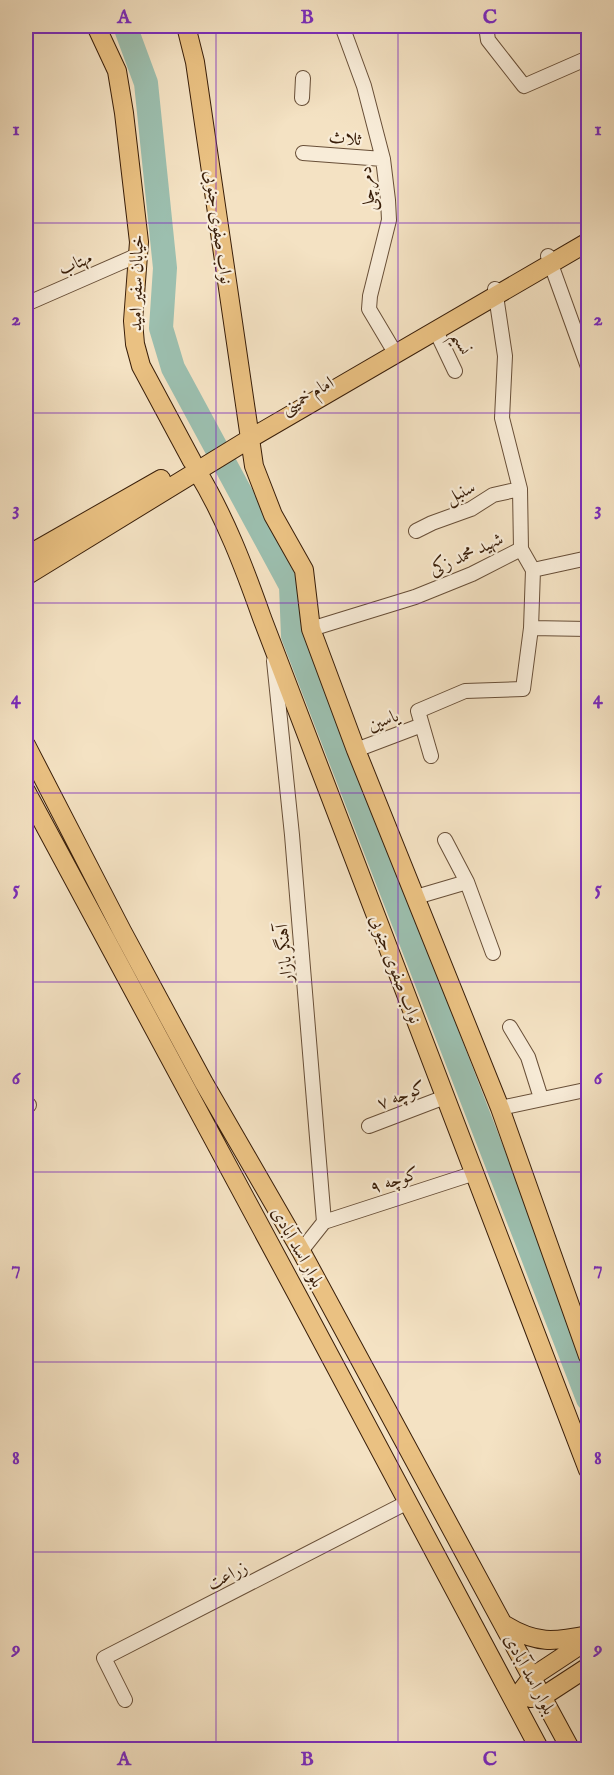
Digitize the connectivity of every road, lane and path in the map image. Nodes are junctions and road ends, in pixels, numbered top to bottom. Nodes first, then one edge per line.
1 (96, 26) edge
2 (186, 26) edge
3 (342, 26) edge
4 (486, 26) edge
5 (588, 58) edge
6 (303, 78) dead end
7 (302, 98) dead end
8 (303, 153) dead end
9 (383, 159) junction
10 (588, 233) edge
11 (588, 242) edge
12 (138, 255) junction
13 (550, 260) junction
14 (496, 291) junction
15 (26, 304) edge
16 (436, 331) junction
17 (394, 350) junction
18 (588, 367) edge
19 (455, 371) dead end
20 (246, 436) junction
21 (199, 464) junction
22 (520, 489) junction
23 (416, 531) dead end
24 (521, 549) junction
25 (26, 556) edge
26 (588, 558) edge
27 (534, 570) junction
28 (26, 576) edge
29 (531, 628) junction
30 (588, 628) edge
31 (311, 629) junction
32 (272, 644) junction
33 (423, 725) junction
34 (26, 745) edge
35 (356, 750) junction
36 (431, 756) dead end
37 (26, 791) edge
38 (446, 840) dead end
39 (467, 882) junction
40 (416, 897) junction
41 (493, 953) dead end
42 (510, 1027) dead end
43 (587, 1091) edge
44 (446, 1096) junction
45 (541, 1098) junction
46 (500, 1108) junction
47 (369, 1126) dead end
48 (475, 1173) junction
49 (324, 1222) junction
50 (301, 1251) junction
51 (344, 1330) junction
52 (322, 1341) junction
53 (588, 1356) edge
54 (588, 1470) edge
55 (408, 1502) junction
56 (504, 1625) junction
57 (588, 1635) edge
58 (588, 1640) edge
59 (588, 1667) edge
60 (532, 1677) junction
61 (542, 1696) junction
62 (125, 1700) dead end
63 (513, 1701) junction
64 (540, 1749) edge
65 (571, 1749) edge

1 - 12 main road, خیابان سفیر امید
2 - 20 main road, نواب صفوی جنوبی
3 - 9 street, دمرچلی
4 - 5 street
6 - 7 street
8 - 9 street, ثلاث
9 - 17 street, دمرچلی
10 - 13 main road, امام خمینی
11 - 13 main road, امام خمینی
12 - 15 street, مهتاب
12 - 21 main road, خیابان سفیر امید
13 - 14 main road, امام خمینی
13 - 18 street
14 - 16 main road, امام خمینی
14 - 17 main road, امام خمینی
14 - 22 street, شهید محمد زکی
16 - 17 main road, امام خمینی
16 - 19 street, نسیم
17 - 20 main road, امام خمینی
20 - 21 main road, امام خمینی
20 - 31 main road, نواب صفوی جنوبی
21 - 25 main road, امام خمینی
21 - 28 main road, امام خمینی
21 - 32 main road, نواب صفوی جنوبی
22 - 23 street, سنبل
22 - 24 street, شهید محمد زکی
24 - 27 street
24 - 31 street, شهید محمد زکی
26 - 27 street
27 - 29 street
29 - 30 street
29 - 33 street
31 - 35 main road, نواب صفوی جنوبی
32 - 44 main road, نواب صفوی جنوبی
32 - 49 street, آهنگر بازار
33 - 35 street, یاسین
33 - 36 street
34 - 50 main road, بلوار اسد آبادی
35 - 40 main road, نواب صفوی جنوبی
37 - 52 main road, بلوار اسد آبادی
38 - 39 street
39 - 40 street
39 - 41 street
40 - 46 main road, نواب صفوی جنوبی
42 - 45 street
43 - 45 street
44 - 47 street, کوچه ۷
44 - 48 main road, نواب صفوی جنوبی
45 - 46 street
46 - 53 main road, نواب صفوی جنوبی
48 - 49 street, کوچه ۹
48 - 54 main road, نواب صفوی جنوبی
49 - 50 street
50 - 51 main road, بلوار اسد آبادی
51 - 52 main road
51 - 56 main road, بلوار اسد آبادی
52 - 55 main road, بلوار اسد آبادی
55 - 62 street, زراعت
55 - 63 main road, بلوار اسد آبادی
56 - 57 main road
56 - 60 main road, بلوار اسد آبادی
58 - 60 main road
59 - 61 main road
60 - 61 main road, بلوار اسد آبادی
60 - 63 main road
61 - 63 main road
61 - 65 main road, بلوار اسد آبادی
63 - 64 main road, بلوار اسد آبادی

